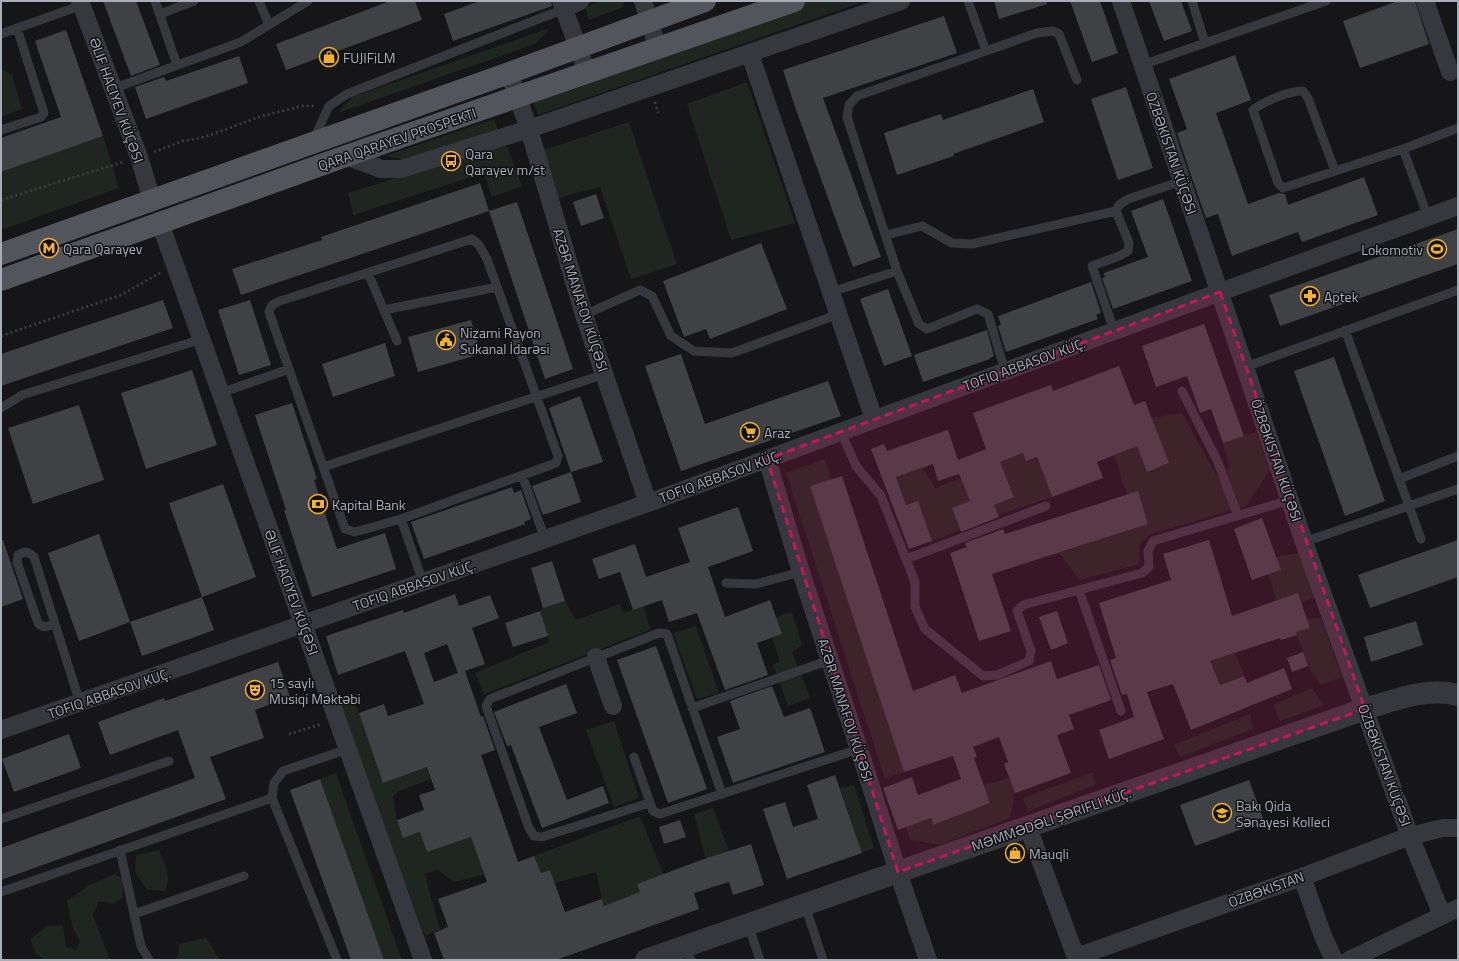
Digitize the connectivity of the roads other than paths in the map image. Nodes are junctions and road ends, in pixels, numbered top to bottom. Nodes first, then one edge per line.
1 (155, 1) edge
2 (194, 1) edge
3 (259, 1) edge
4 (308, 1) edge
5 (580, 1) edge
6 (643, 1) edge
7 (705, 1) edge
8 (794, 1) edge
9 (901, 1) edge
10 (968, 1) edge
11 (1121, 1) edge
12 (1192, 1) edge
13 (1295, 1) edge
14 (1326, 1) edge
15 (1425, 1) edge
16 (81, 3) edge
17 (563, 5) edge
18 (1298, 11) junction
19 (160, 14) junction
20 (650, 22) junction
21 (269, 26) junction
22 (17, 28) junction
23 (1, 34) edge
24 (1205, 42) junction
25 (578, 47) junction
26 (658, 49) junction
27 (986, 51) junction
28 (750, 54) junction
29 (1142, 65) junction
30 (178, 66) junction
31 (587, 72) junction
32 (1450, 72) dead end
33 (510, 73) junction
34 (1076, 80) dead end
35 (112, 89) junction
36 (518, 97) junction
37 (1458, 128) edge
38 (529, 129) junction
39 (1, 130) edge
40 (313, 142) junction
41 (1403, 149) junction
42 (346, 156) junction
43 (1335, 171) junction
44 (1182, 181) junction
45 (152, 200) junction
46 (1458, 206) edge
47 (1116, 211) junction
48 (1428, 217) junction
49 (160, 224) junction
50 (886, 235) junction
51 (1, 254) edge
52 (897, 271) junction
53 (368, 273) junction
54 (1, 280) edge
55 (497, 287) junction
56 (1458, 290) edge
57 (831, 292) junction
58 (1220, 292) junction
59 (384, 310) junction
60 (839, 314) junction
61 (584, 315) junction
62 (1345, 330) junction
63 (1114, 331) junction
64 (202, 339) junction
65 (397, 341) dead end
66 (1245, 367) junction
67 (288, 369) junction
68 (1005, 371) junction
69 (605, 374) junction
70 (1182, 391) dead end
71 (221, 393) junction
72 (536, 397) junction
73 (1, 408) edge
74 (874, 419) junction
75 (841, 432) junction
76 (1458, 456) edge
77 (767, 459) junction
78 (323, 467) junction
79 (522, 475) junction
80 (1399, 478) junction
81 (1458, 489) edge
82 (1290, 500) junction
83 (648, 503) junction
84 (1046, 506) dead end
85 (1409, 506) junction
86 (1238, 516) junction
87 (401, 519) junction
88 (545, 539) junction
89 (1421, 539) dead end
90 (1304, 542) junction
91 (906, 559) junction
92 (801, 572) junction
93 (424, 582) junction
94 (726, 583) dead end
95 (1079, 590) junction
96 (55, 624) junction
97 (304, 624) junction
98 (596, 657) junction
99 (830, 660) junction
100 (1458, 695) edge
101 (80, 703) junction
102 (613, 706) dead end
103 (692, 708) junction
104 (1365, 709) junction
105 (1121, 711) dead end
106 (1, 730) edge
107 (348, 749) junction
108 (859, 749) junction
109 (634, 757) dead end
110 (169, 761) dead end
111 (722, 794) junction
112 (272, 798) junction
113 (649, 803) junction
114 (1, 819) edge
115 (1028, 826) junction
116 (1458, 828) edge
117 (1410, 836) junction
118 (120, 850) junction
119 (898, 872) junction
120 (244, 876) dead end
121 (1302, 877) junction
122 (1, 892) edge
123 (805, 905) junction
124 (1450, 911) edge
125 (134, 914) junction
126 (748, 924) junction
127 (689, 953) edge
128 (1077, 958) edge
129 (149, 960) edge
130 (337, 960) edge
131 (423, 960) edge
132 (646, 960) edge
133 (760, 960) edge
134 (823, 960) edge
135 (928, 960) edge
136 (1334, 960) edge
137 (1348, 960) edge

1 - 19 lane
2 - 19 lane
3 - 21 lane
4 - 21 lane
5 - 17 street
6 - 20 street
7 - 20 main road, QARA QARAYEV PROSPEKTI
8 - 26 main road, QARA QARAYEV PROSPEKTI
9 - 28 street
10 - 27 lane
11 - 29 street, ÖZBƏKISTAN KÜÇƏSI
12 - 24 lane
13 - 18 lane
14 - 18 lane
15 - 32 street
16 - 22 lane
16 - 35 street
17 - 25 street
17 - 40 lane
18 - 24 lane
19 - 30 lane
20 - 25 main road, QARA QARAYEV PROSPEKTI
20 - 26 street
21 - 30 lane
22 - 23 lane
22 - 39 lane
24 - 29 lane
25 - 31 street
25 - 33 main road, QARA QARAYEV PROSPEKTI
26 - 31 main road, QARA QARAYEV PROSPEKTI
27 - 34 lane
27 - 50 lane
28 - 38 street
28 - 57 street
29 - 44 street, ÖZBƏKISTAN KÜÇƏSI
30 - 35 lane
31 - 36 main road, QARA QARAYEV PROSPEKTI
33 - 36 street, AZƏR MANAFOV KÜÇƏSI
33 - 40 main road, QARA QARAYEV PROSPEKTI
35 - 45 street
36 - 38 street, AZƏR MANAFOV KÜÇƏSI
36 - 42 main road, QARA QARAYEV PROSPEKTI
37 - 41 lane
38 - 42 street
38 - 61 street, AZƏR MANAFOV KÜÇƏSI
40 - 45 main road, QARA QARAYEV PROSPEKTI
41 - 43 lane
41 - 48 lane
42 - 49 main road, QARA QARAYEV PROSPEKTI
43 - 43 lane
44 - 47 lane
44 - 58 street, ÖZBƏKISTAN KÜÇƏSI
45 - 51 main road, QARA QARAYEV PROSPEKTI
46 - 48 street, TOFIQ ABBASOV KÜÇ.
47 - 50 lane
47 - 63 lane
48 - 58 street, TOFIQ ABBASOV KÜÇ.
49 - 54 main road, QARA QARAYEV PROSPEKTI
49 - 64 street
50 - 52 lane
52 - 57 lane
52 - 68 lane
53 - 55 lane
53 - 59 lane
53 - 67 lane
55 - 59 lane
55 - 72 lane
56 - 62 lane
57 - 60 street
58 - 63 street, TOFIQ ABBASOV KÜÇ.
58 - 66 street, ÖZBƏKISTAN KÜÇƏSI
59 - 65 lane
60 - 61 lane
60 - 74 street
61 - 69 street, AZƏR MANAFOV KÜÇƏSI
62 - 66 lane
62 - 80 lane
63 - 68 street, TOFIQ ABBASOV KÜÇ.
64 - 71 street
64 - 73 lane
66 - 82 street, ÖZBƏKISTAN KÜÇƏSI
67 - 71 lane
67 - 78 lane
68 - 74 street, TOFIQ ABBASOV KÜÇ.
69 - 72 lane
69 - 83 street, AZƏR MANAFOV KÜÇƏSI
70 - 86 lane
71 - 97 street
72 - 78 lane
72 - 79 lane
74 - 75 street, TOFIQ ABBASOV KÜÇ.
75 - 77 street, TOFIQ ABBASOV KÜÇ.
75 - 91 lane
76 - 80 lane
77 - 83 street, TOFIQ ABBASOV KÜÇ.
77 - 92 street, AZƏR MANAFOV KÜÇƏSI
78 - 87 lane
79 - 87 lane
79 - 88 lane
80 - 85 lane
81 - 85 lane
82 - 86 lane
82 - 90 street, ÖZBƏKISTAN KÜÇƏSI
83 - 88 street, TOFIQ ABBASOV KÜÇ.
84 - 91 lane
85 - 89 lane
85 - 90 lane
86 - 95 lane
87 - 93 lane
88 - 93 street, TOFIQ ABBASOV KÜÇ.
90 - 104 street, ÖZBƏKISTAN KÜÇƏSI
91 - 95 lane
92 - 94 lane
92 - 99 street, AZƏR MANAFOV KÜÇƏSI
93 - 97 street, TOFIQ ABBASOV KÜÇ.
95 - 105 lane
96 - 96 lane
96 - 101 lane
97 - 101 street, TOFIQ ABBASOV KÜÇ.
97 - 107 street
98 - 102 street
98 - 103 lane
98 - 113 lane
99 - 103 lane
99 - 108 street, AZƏR MANAFOV KÜÇƏSI
100 - 104 street, MƏMMƏDƏLI ŞƏRIFLI KÜÇ.
101 - 106 street, TOFIQ ABBASOV KÜÇ.
103 - 111 lane
104 - 115 street, MƏMMƏDƏLI ŞƏRIFLI KÜÇ.
104 - 117 street, ÖZBƏKISTAN KÜÇƏSI
107 - 112 lane
107 - 131 street
108 - 111 lane
108 - 119 street, AZƏR MANAFOV KÜÇƏSI
109 - 113 lane
110 - 114 lane
111 - 113 lane
112 - 118 lane
112 - 130 lane
115 - 119 street, MƏMMƏDƏLI ŞƏRIFLI KÜÇ.
115 - 128 street
116 - 117 street, ÖZBƏKISTAN
117 - 121 street, ÖZBƏKISTAN
117 - 124 street, ÖZBƏKISTAN KÜÇƏSI
118 - 122 lane
118 - 125 lane
119 - 123 street, MƏMMƏDƏLI ŞƏRIFLI KÜÇ.
119 - 135 street, AZƏR MANAFOV KÜÇƏSI
120 - 125 lane
121 - 128 street, ÖZBƏKISTAN
121 - 136 street
123 - 126 street, MƏMMƏDƏLI ŞƏRIFLI KÜÇ.
123 - 134 lane
124 - 137 street
125 - 129 lane
126 - 127 street, MƏMMƏDƏLI ŞƏRIFLI KÜÇ.
126 - 133 lane
127 - 132 street, MƏMMƏDƏLI ŞƏRIFLI KÜÇ.

